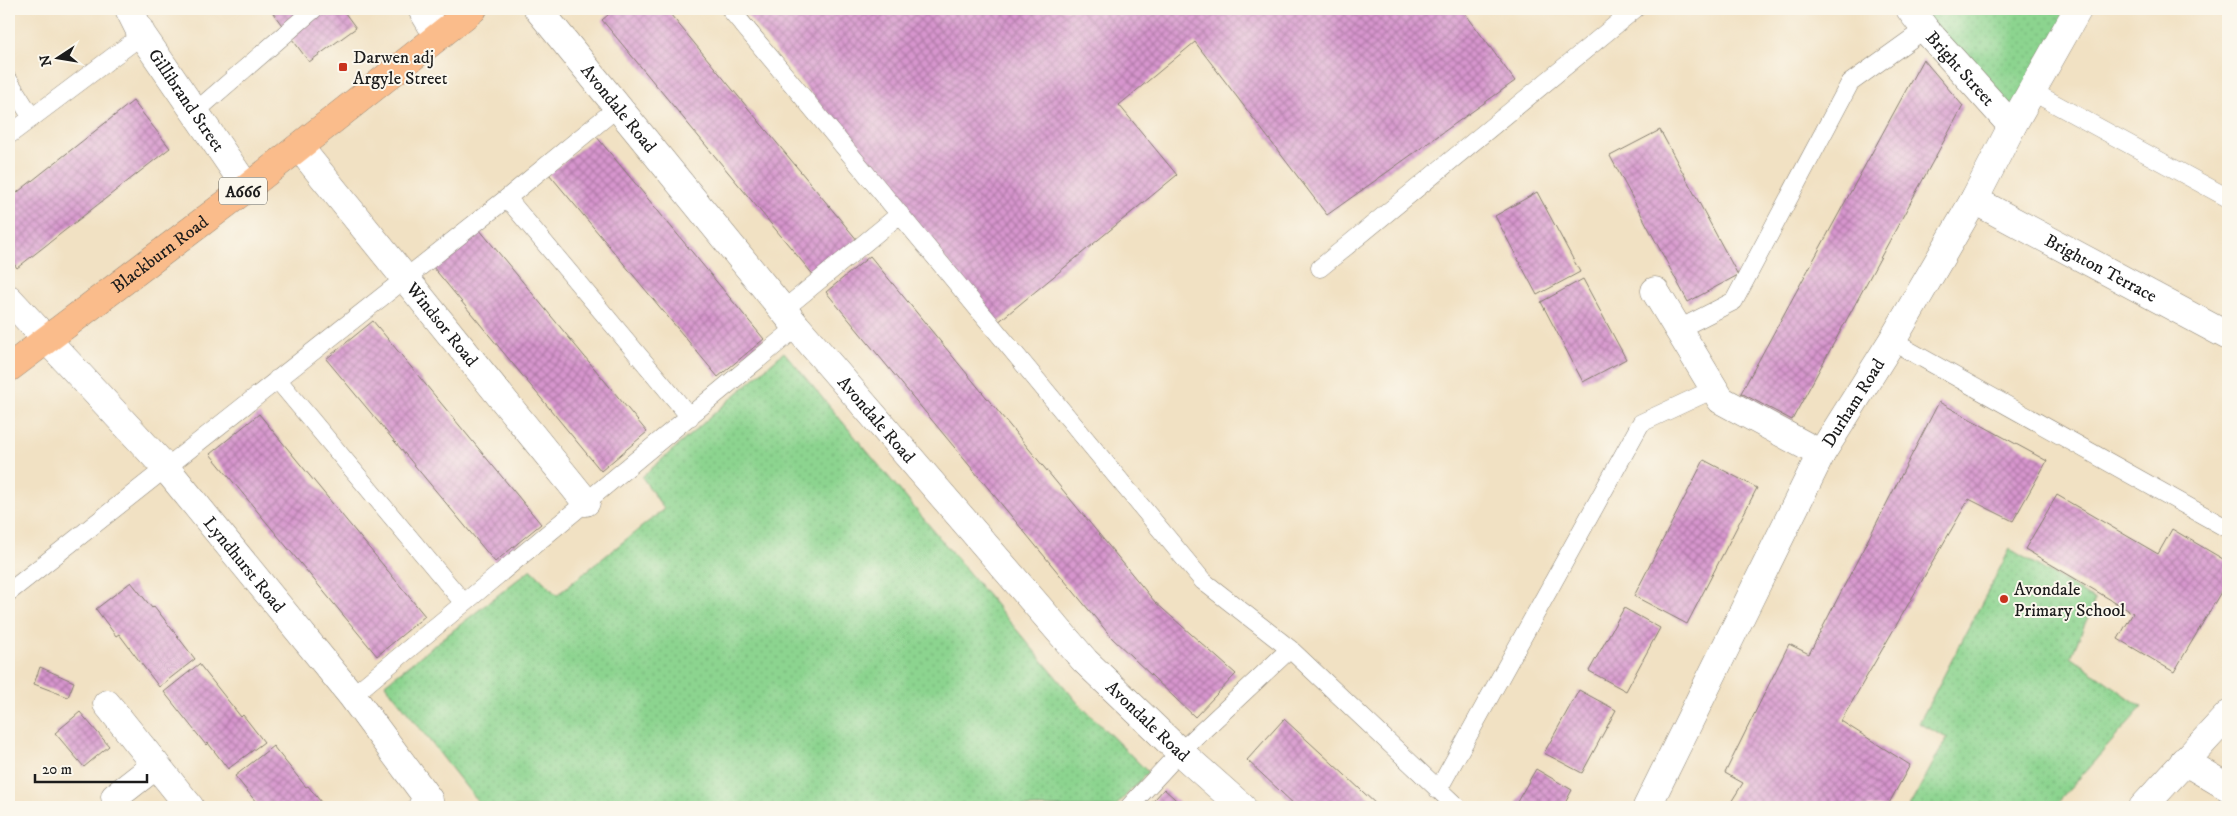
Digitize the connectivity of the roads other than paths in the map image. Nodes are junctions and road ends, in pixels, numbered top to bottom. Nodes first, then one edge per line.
1 (129, 9) edge
2 (314, 9) edge
3 (422, 9) edge
4 (473, 9) edge
5 (538, 9) edge
6 (730, 9) edge
7 (1635, 9) edge
8 (2078, 9) edge
9 (1917, 19) edge
10 (142, 35) junction
11 (438, 36) junction
12 (9, 81) edge
13 (2033, 92) junction
14 (618, 107) junction
15 (195, 112) junction
16 (32, 118) junction
17 (2012, 126) junction
18 (9, 135) edge
19 (299, 147) junction
20 (247, 188) junction
21 (506, 198) junction
22 (2228, 198) edge
23 (1974, 200) junction
24 (900, 214) junction
25 (1320, 268) dead end
26 (406, 277) junction
27 (1656, 292) dead end
28 (9, 298) edge
29 (790, 318) junction
30 (1679, 329) junction
31 (2228, 336) edge
32 (1892, 340) junction
33 (46, 341) junction
34 (9, 368) edge
35 (277, 379) junction
36 (1714, 389) junction
37 (690, 417) junction
38 (1821, 454) junction
39 (165, 467) junction
40 (586, 502) junction
41 (2228, 529) edge
42 (9, 592) edge
43 (463, 602) junction
44 (1290, 649) junction
45 (352, 696) junction
46 (107, 704) dead end
47 (2228, 715) edge
48 (1180, 752) junction
49 (2184, 761) junction
50 (156, 765) junction
51 (2228, 787) edge
52 (1438, 790) junction
53 (115, 797) dead end
54 (426, 804) edge
55 (190, 807) edge
56 (1129, 807) edge
57 (1242, 807) edge
58 (1457, 807) edge
59 (1647, 807) edge
60 (2142, 807) edge

1 - 10 street, Gillibrand Street
2 - 15 lane
3 - 11 street
4 - 11 highway, Blackburn Road / A666
5 - 14 street, Avondale Road
6 - 24 lane
7 - 25 lane
8 - 13 street, Durham Road
9 - 17 street, Bright Street
9 - 30 lane
10 - 15 street, Gillibrand Street
10 - 16 lane
11 - 19 highway, Blackburn Road / A666
12 - 16 lane
13 - 17 street, Durham Road
13 - 22 lane
14 - 21 lane
14 - 29 street, Avondale Road
15 - 20 street, Gillibrand Street
16 - 18 lane
17 - 23 street, Durham Road
19 - 20 highway, Blackburn Road / A666
19 - 26 street, Windsor Road
20 - 33 highway, Blackburn Road / A666
21 - 26 lane
21 - 37 lane
23 - 31 street, Brighton Terrace
23 - 32 street, Durham Road
24 - 29 lane
24 - 44 lane
26 - 35 lane
26 - 40 street, Windsor Road
27 - 30 street
28 - 33 street, Lyndhurst Road
29 - 37 lane
29 - 48 street, Avondale Road
30 - 36 street
32 - 38 street, Durham Road
32 - 41 lane
33 - 34 highway, Blackburn Road / A666
33 - 39 street, Lyndhurst Road
35 - 39 lane
35 - 43 lane
36 - 38 street
36 - 52 lane
37 - 40 lane
38 - 59 street, Durham Road
39 - 42 lane
39 - 45 street, Lyndhurst Road
40 - 43 lane
43 - 45 lane
44 - 48 lane
44 - 52 lane
45 - 54 street, Lyndhurst Road
46 - 50 street
47 - 49 street
48 - 56 lane
48 - 57 street, Avondale Road
49 - 51 street
49 - 60 street
50 - 53 street
50 - 55 street
52 - 58 lane

